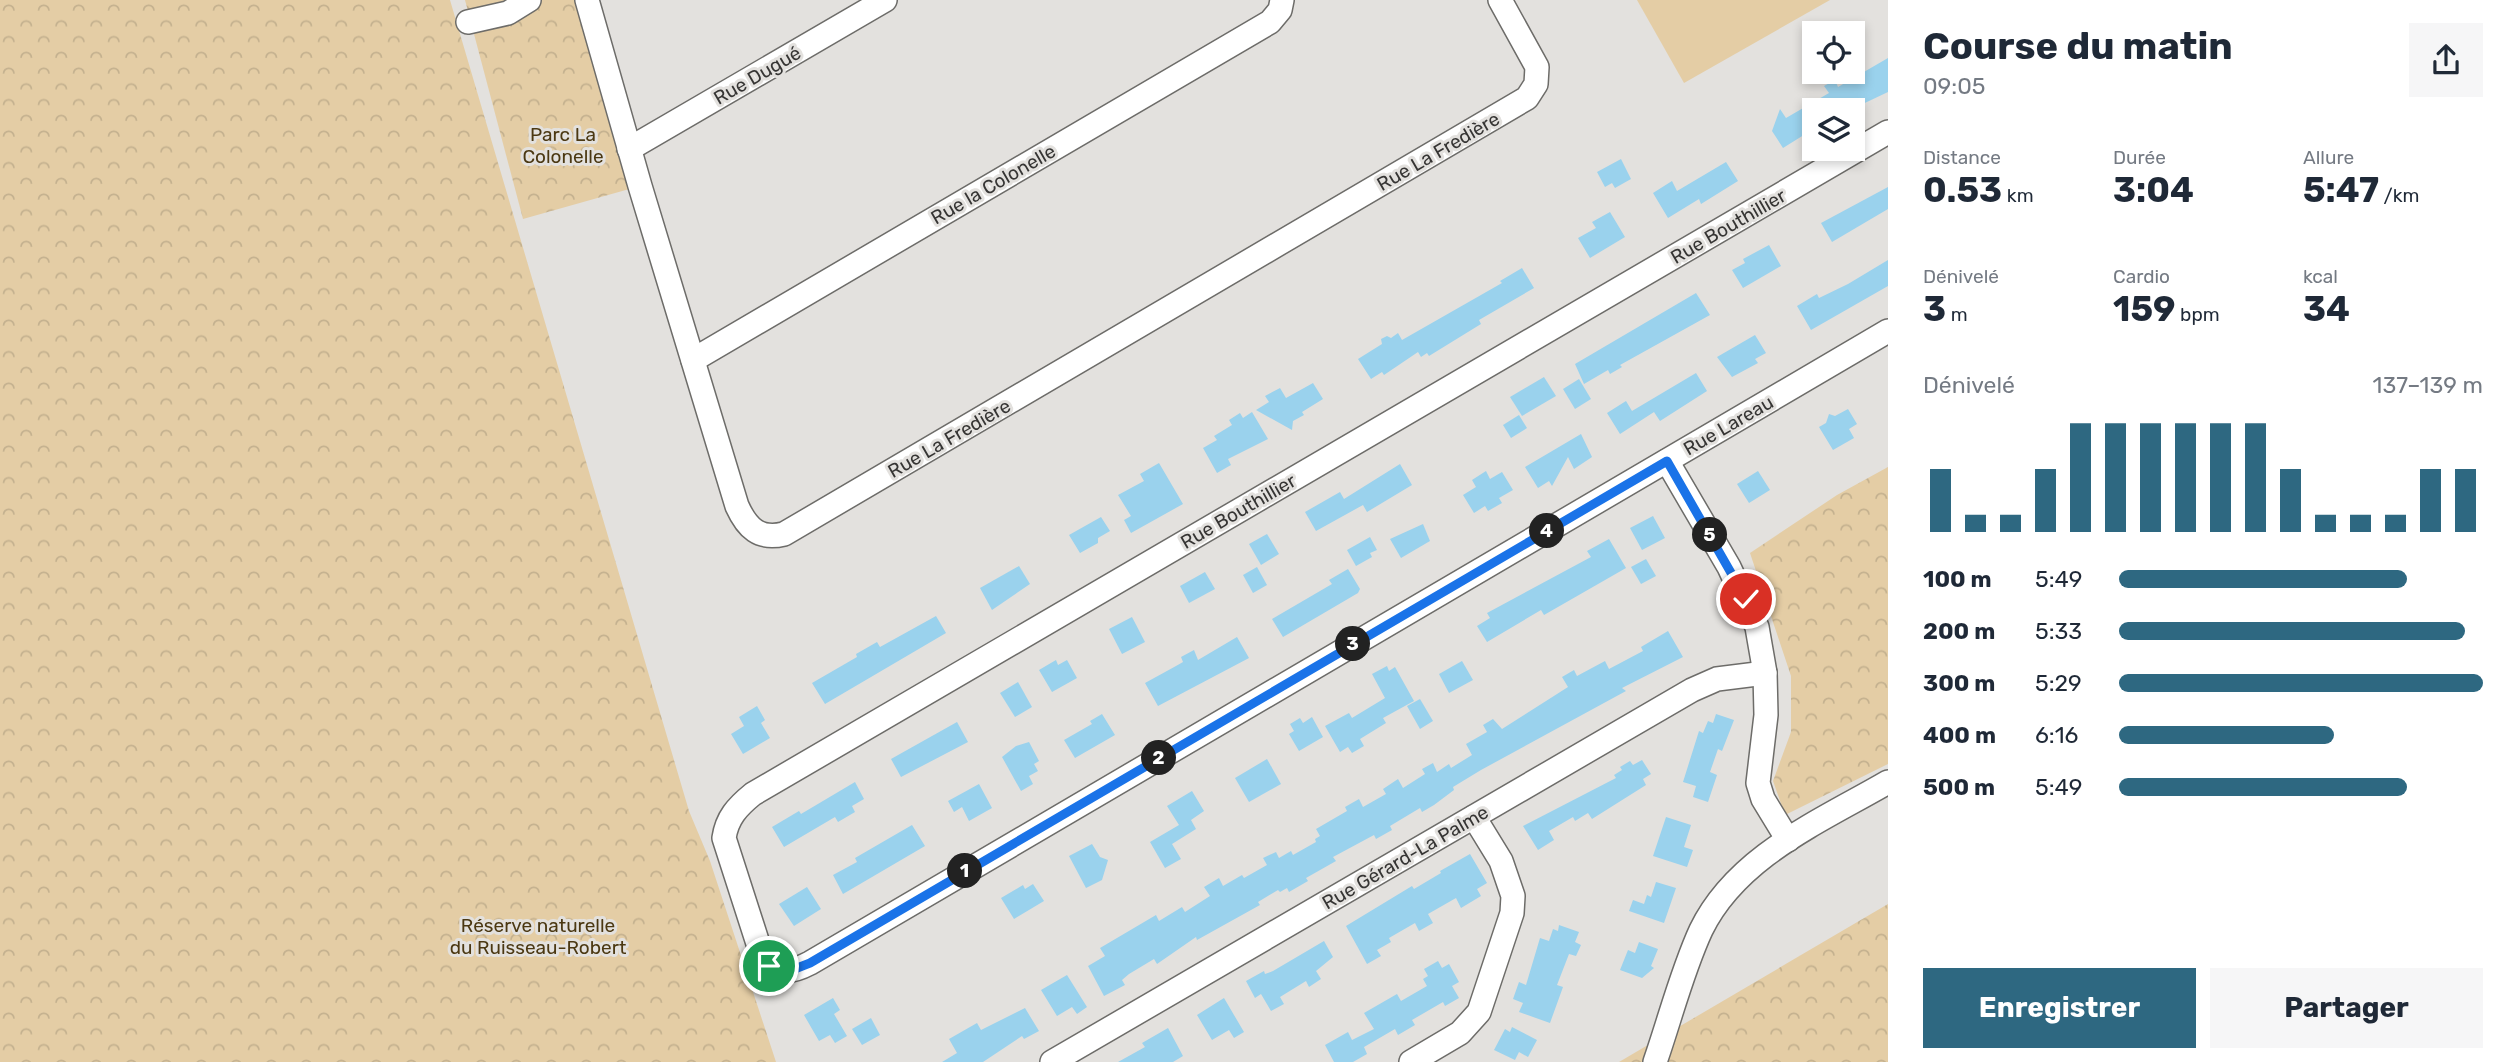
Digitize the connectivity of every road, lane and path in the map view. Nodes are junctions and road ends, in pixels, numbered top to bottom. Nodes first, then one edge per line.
1 (529, 0) edge
2 (587, 0) edge
3 (885, 0) edge
4 (1282, 0) edge
5 (1500, 0) edge
6 (468, 22) dead end
7 (1888, 132) edge
8 (629, 149) junction
9 (1888, 331) edge
10 (693, 360) junction
11 (1667, 461) junction
12 (1765, 673) junction
13 (1888, 782) edge
14 (1474, 817) junction
15 (1788, 840) junction
16 (769, 966) joint
17 (1052, 1062) edge
18 (1411, 1062) edge
19 (1655, 1062) edge

1 - 6 street
2 - 8 street, Rue La Fredière
3 - 8 street, Rue Dugué
4 - 10 street, Rue la Colonelle
5 - 10 street, Rue La Fredière
7 - 16 street, Rue Bouthillier
8 - 10 street, Rue La Fredière
9 - 11 street, Rue Lareau
11 - 12 street
11 - 16 street, Rue Lareau
12 - 14 street, Rue Gérard-La Palme
12 - 15 street
13 - 15 street
14 - 17 street, Rue Gérard-La Palme
14 - 18 street
15 - 19 street

